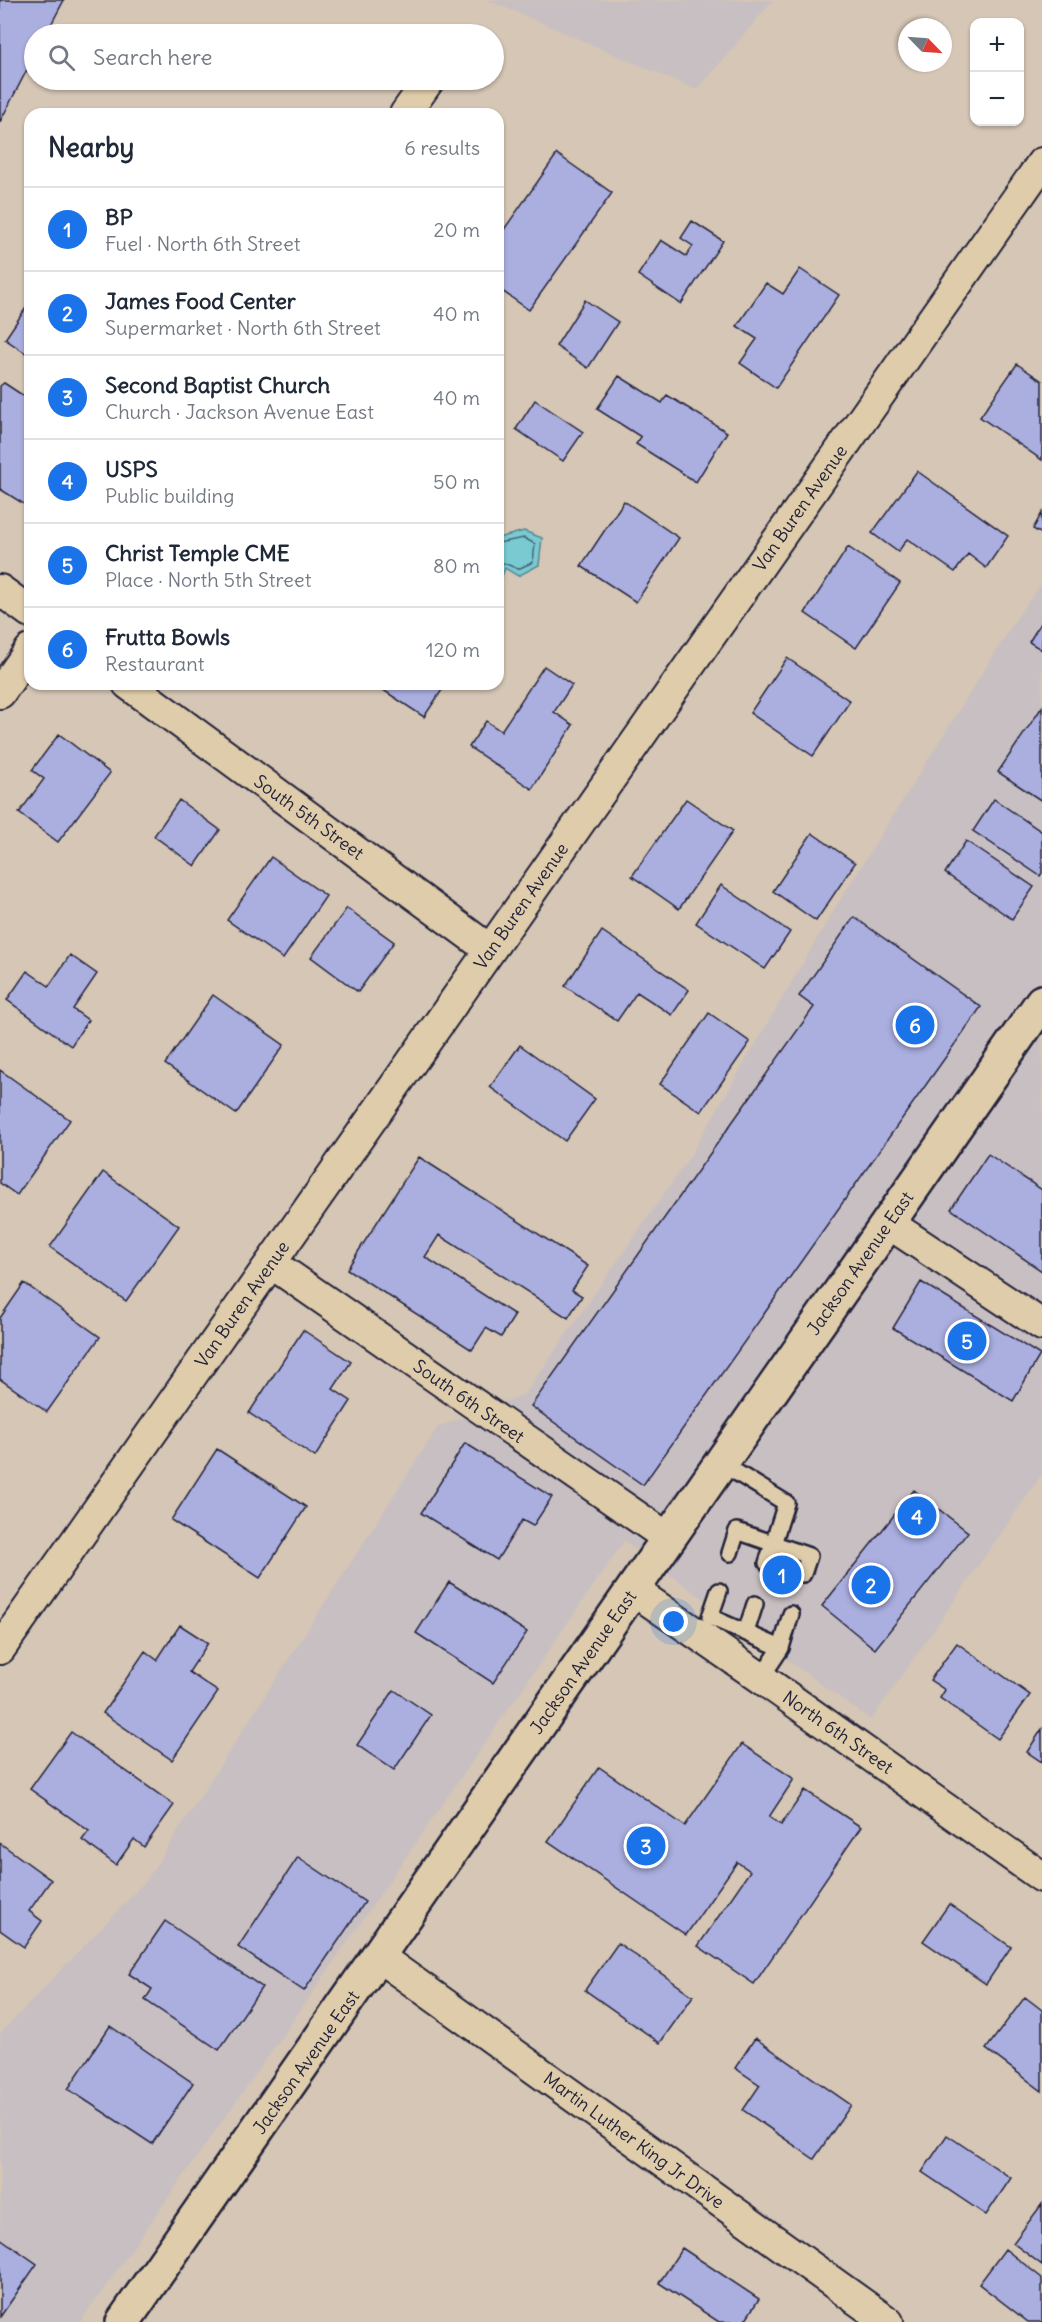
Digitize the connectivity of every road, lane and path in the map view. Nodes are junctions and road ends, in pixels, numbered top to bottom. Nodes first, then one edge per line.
1 (422, 90) edge
2 (409, 108) edge
3 (1042, 163) edge
4 (0, 590) edge
5 (24, 608) edge
6 (24, 659) edge
7 (136, 690) edge
8 (0, 693) edge
9 (490, 950) junction
10 (1042, 1002) edge
11 (888, 1223) junction
12 (271, 1263) junction
13 (1042, 1325) edge
14 (721, 1463) junction
15 (668, 1538) junction
16 (773, 1543) junction
17 (730, 1553) dead end
18 (767, 1563) dead end
19 (803, 1574) dead end
20 (633, 1590) junction
21 (719, 1591) dead end
22 (755, 1604) dead end
23 (791, 1614) dead end
24 (746, 1632) junction
25 (781, 1648) junction
26 (0, 1649) edge
27 (761, 1678) junction
28 (1042, 1877) edge
29 (379, 1957) junction
30 (123, 2322) edge
31 (888, 2322) edge

1 - 2 street
3 - 9 street, Van Buren Avenue
4 - 5 street
6 - 8 street
7 - 9 street, South 5th Street
9 - 12 street, Van Buren Avenue
10 - 11 main road, Jackson Avenue East
11 - 13 street
11 - 14 main road, Jackson Avenue East
12 - 15 street, South 6th Street
12 - 26 street, Van Buren Avenue
14 - 15 main road, Jackson Avenue East
14 - 16 lane
15 - 20 main road, Jackson Avenue East
16 - 17 lane
16 - 18 lane
16 - 19 lane
20 - 27 street, North 6th Street
20 - 29 main road, Jackson Avenue East
21 - 24 lane
22 - 24 lane
23 - 25 lane
24 - 25 lane
25 - 27 lane
27 - 28 street, North 6th Street
29 - 30 main road, Jackson Avenue East
29 - 31 street, Martin Luther King Jr Drive

